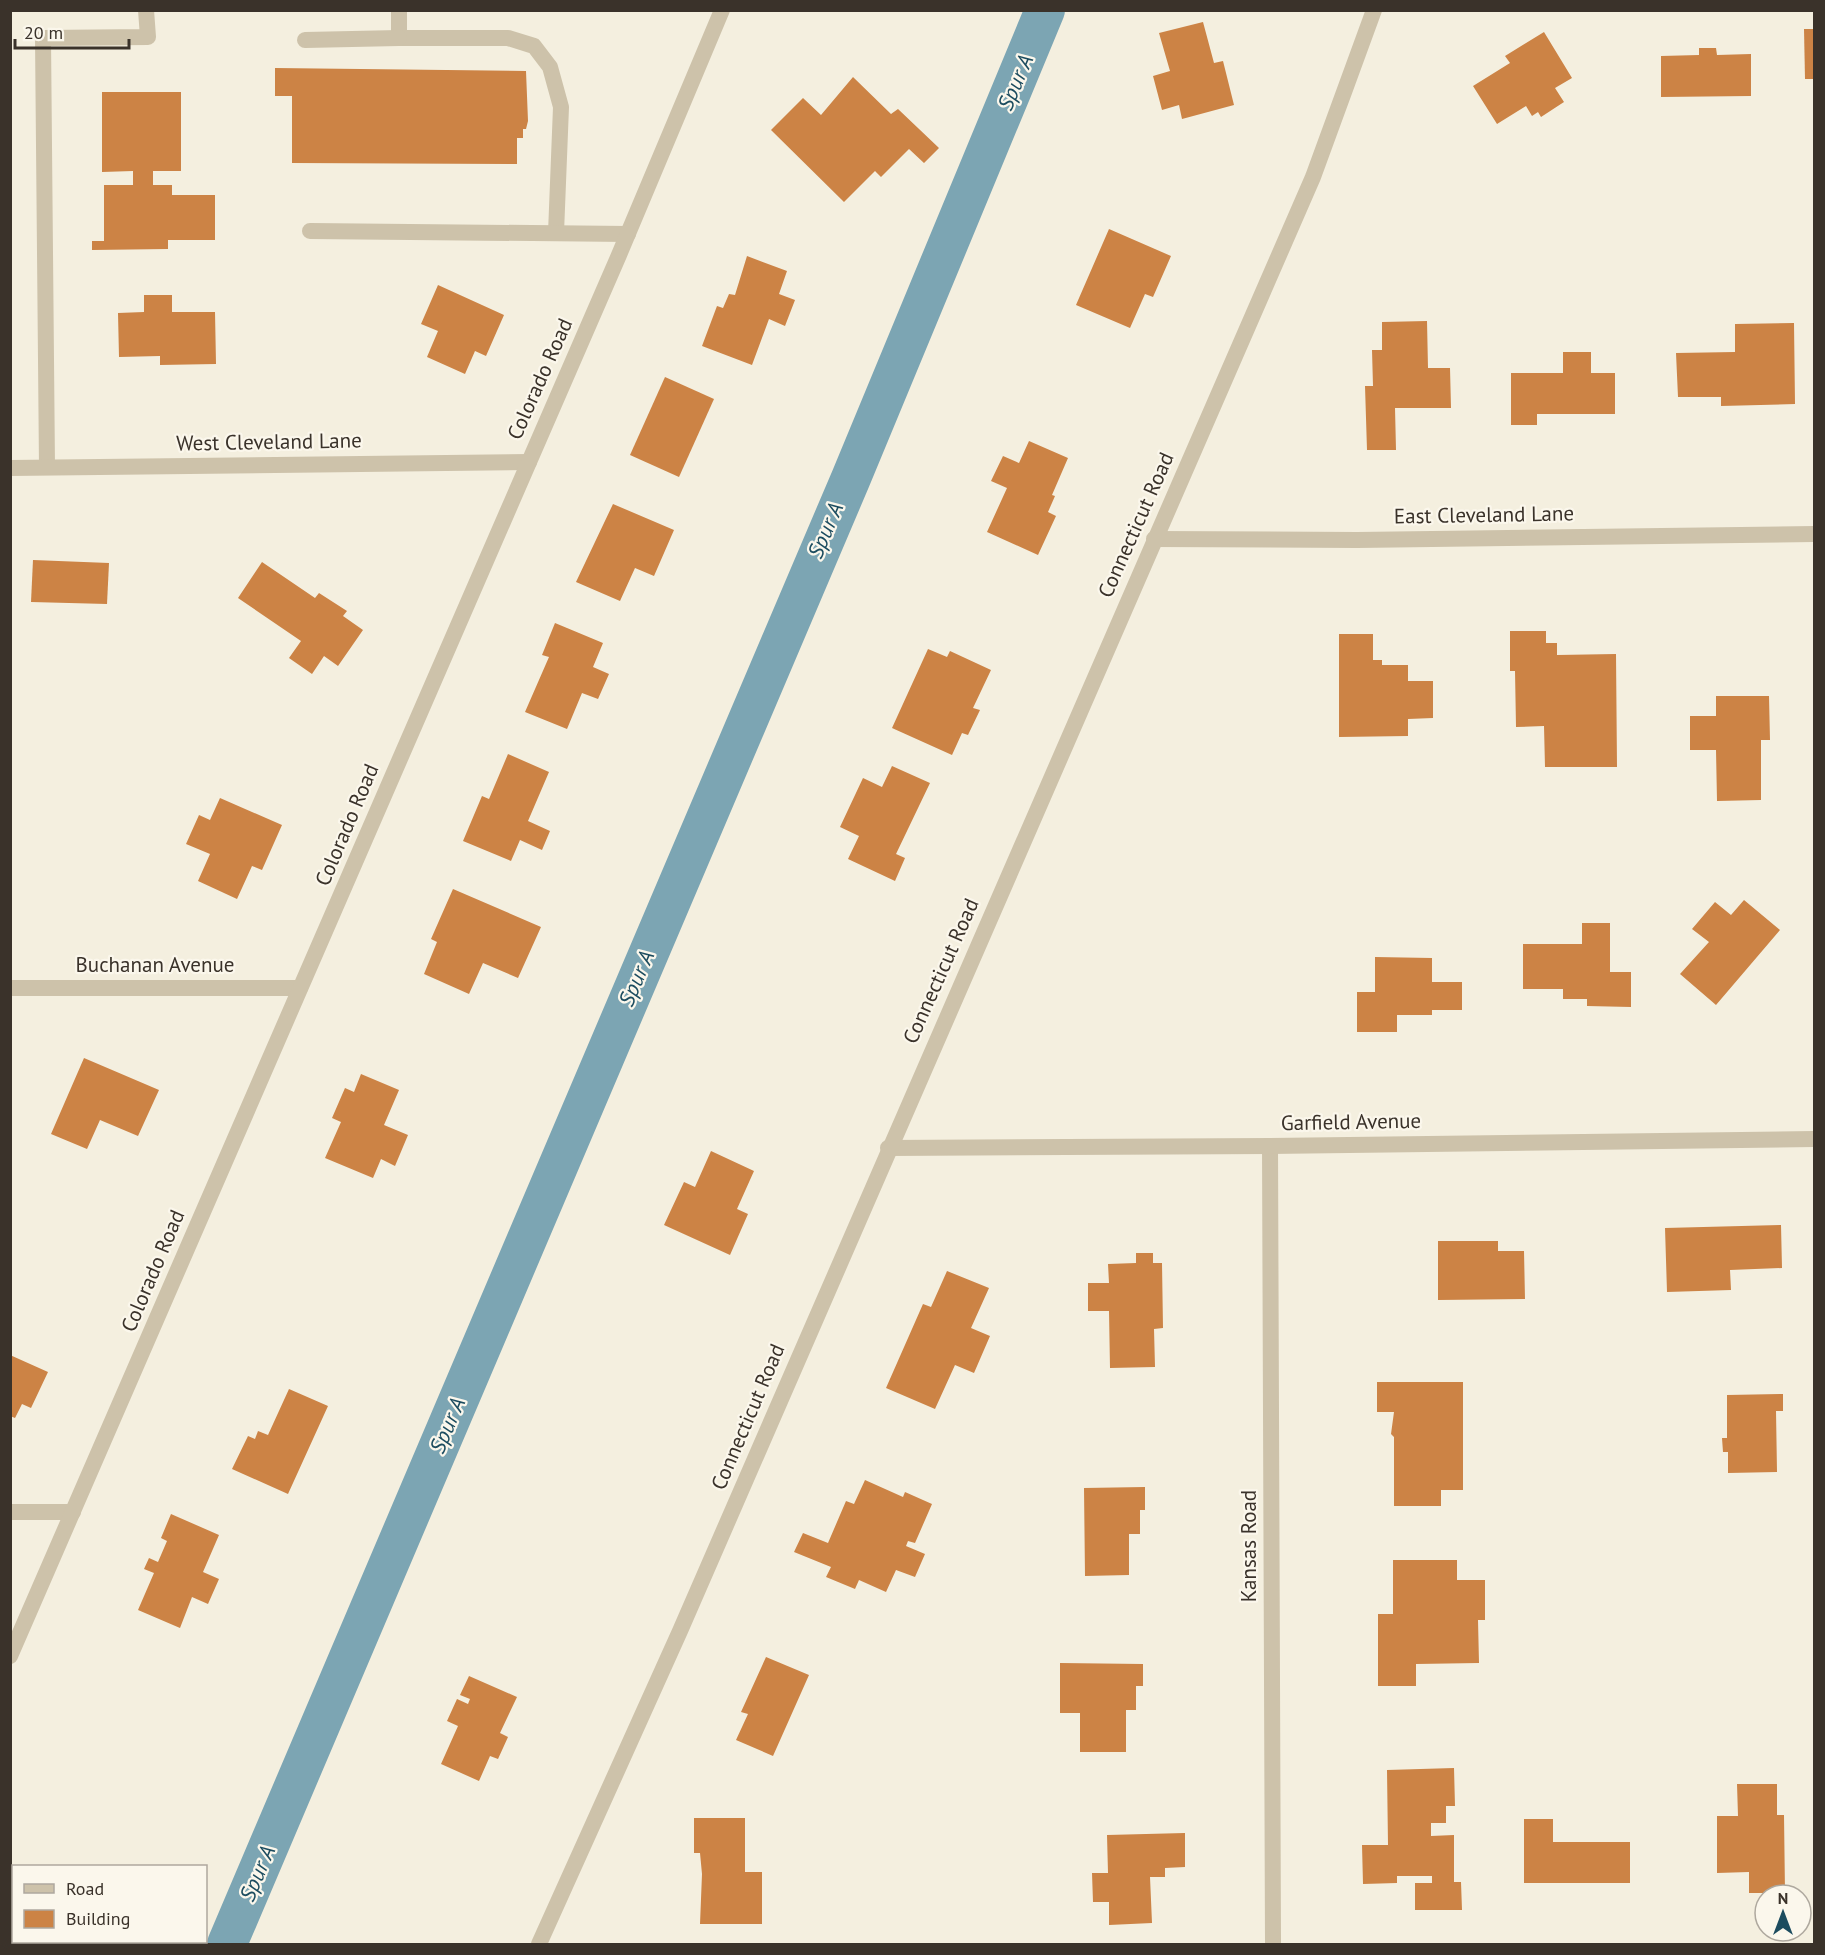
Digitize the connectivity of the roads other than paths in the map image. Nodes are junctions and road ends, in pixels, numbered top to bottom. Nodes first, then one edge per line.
1 (146, 10) edge
2 (399, 10) edge
3 (722, 10) edge
4 (1374, 10) edge
5 (399, 38) junction
6 (305, 40) dead end
7 (310, 231) dead end
8 (556, 233) junction
9 (628, 234) junction
10 (529, 462) junction
11 (47, 467) junction
12 (10, 468) edge
13 (1815, 534) edge
14 (1154, 539) junction
15 (10, 988) edge
16 (300, 988) junction
17 (1815, 1139) edge
18 (1270, 1146) junction
19 (888, 1148) junction
20 (10, 1512) edge
21 (73, 1512) junction
22 (10, 1656) edge
23 (539, 1944) edge
24 (1273, 1944) edge

1 - 11 street
2 - 5 street
3 - 9 street, Colorado Road
4 - 14 street, Connecticut Road
5 - 6 street
5 - 8 street
7 - 8 street
8 - 9 street
9 - 10 street, Colorado Road
10 - 11 street, West Cleveland Lane
10 - 16 street, Colorado Road
11 - 12 street, West Cleveland Lane
13 - 14 street, East Cleveland Lane
14 - 19 street, Connecticut Road
15 - 16 street, Buchanan Avenue
16 - 21 street, Colorado Road
17 - 18 street, Garfield Avenue
18 - 19 street, Garfield Avenue
18 - 24 street, Kansas Road
19 - 23 street, Connecticut Road
20 - 21 street
21 - 22 street, Colorado Road

